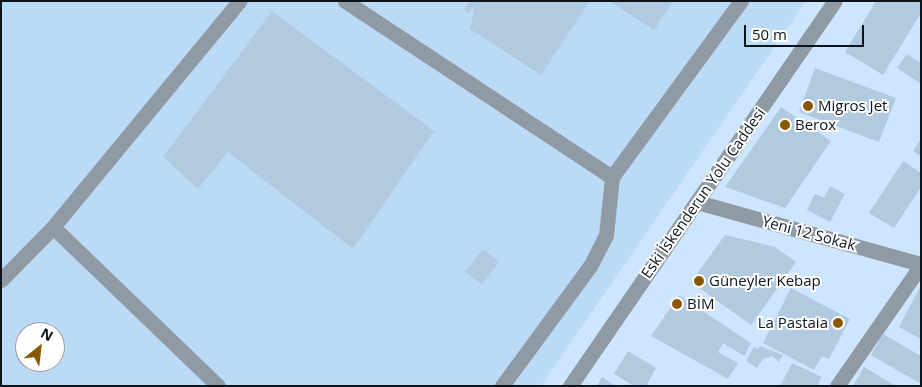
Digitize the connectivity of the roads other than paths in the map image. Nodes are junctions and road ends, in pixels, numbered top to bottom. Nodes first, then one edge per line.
1 (239, 1) edge
2 (345, 1) edge
3 (741, 1) edge
4 (835, 1) edge
5 (612, 177) junction
6 (697, 202) junction
7 (53, 227) junction
8 (921, 264) edge
9 (1, 280) edge
10 (218, 386) edge
11 (502, 386) edge
12 (570, 386) edge
13 (837, 386) edge

1 - 7 street
2 - 5 street
3 - 5 street
4 - 6 street, Eski İskenderun Yolu Caddesi
5 - 11 street
6 - 8 street, Yeni 12 Sokak
6 - 12 street, Eski İskenderun Yolu Caddesi
7 - 9 street
7 - 10 street
8 - 13 street

